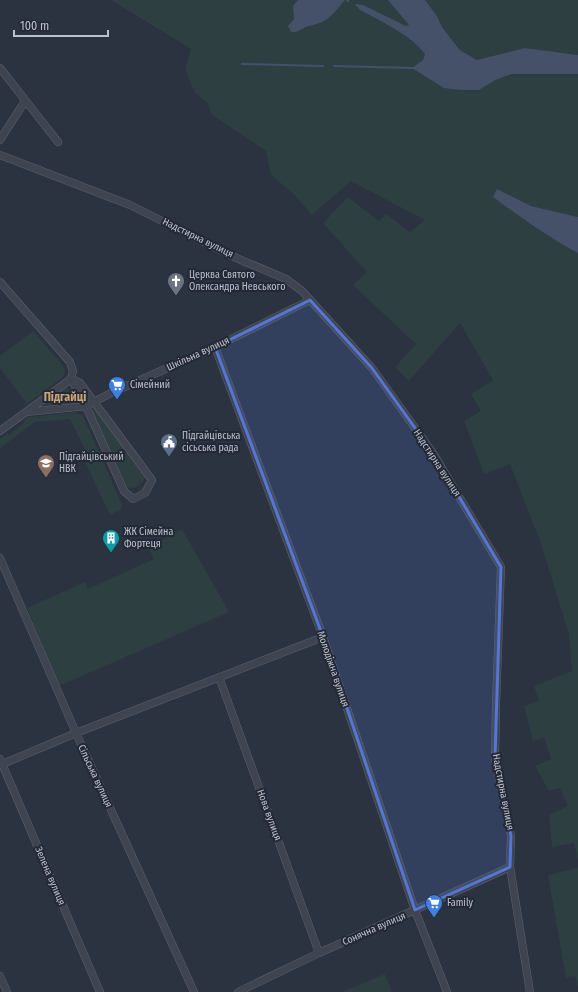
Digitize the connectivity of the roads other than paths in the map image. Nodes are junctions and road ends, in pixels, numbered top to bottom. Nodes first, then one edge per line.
1 (0, 68) edge
2 (25, 101) junction
3 (0, 140) edge
4 (58, 142) dead end
5 (0, 155) edge
6 (0, 282) edge
7 (310, 300) junction
8 (215, 347) junction
9 (71, 379) junction
10 (95, 402) junction
11 (86, 406) junction
12 (26, 412) junction
13 (0, 432) edge
14 (0, 558) edge
15 (323, 637) junction
16 (219, 677) junction
17 (76, 733) junction
18 (1, 763) edge
19 (510, 867) junction
20 (415, 910) junction
21 (319, 953) junction
22 (0, 976) edge
23 (7, 992) edge
24 (100, 992) edge
25 (194, 992) edge
26 (238, 992) edge
27 (446, 992) edge
28 (530, 992) edge

1 - 2 street
2 - 3 street
2 - 4 street
5 - 7 street, Надстирна вулиця
6 - 9 street
7 - 8 street, Шкільна вулиця
7 - 19 street, Надстирна вулиця
8 - 10 street, Шкільна вулиця
8 - 15 street, Молодіжна вулиця
9 - 10 street
9 - 11 street
9 - 12 street
10 - 11 street, Шкільна вулиця
10 - 11 street
11 - 12 street, Шкільна вулиця
12 - 13 street
14 - 17 street, Сільська вулиця
15 - 16 street
15 - 20 street, Молодіжна вулиця
16 - 17 street
16 - 21 street, Нова вулиця
17 - 18 street
17 - 25 street, Сільська вулиця
18 - 24 street, Зелена вулиця
19 - 20 street, Сонячна вулиця
19 - 28 street, Надстирна вулиця
20 - 21 street, Сонячна вулиця
20 - 27 street, Молодіжна вулиця
21 - 26 street, Сонячна вулиця
22 - 23 street

